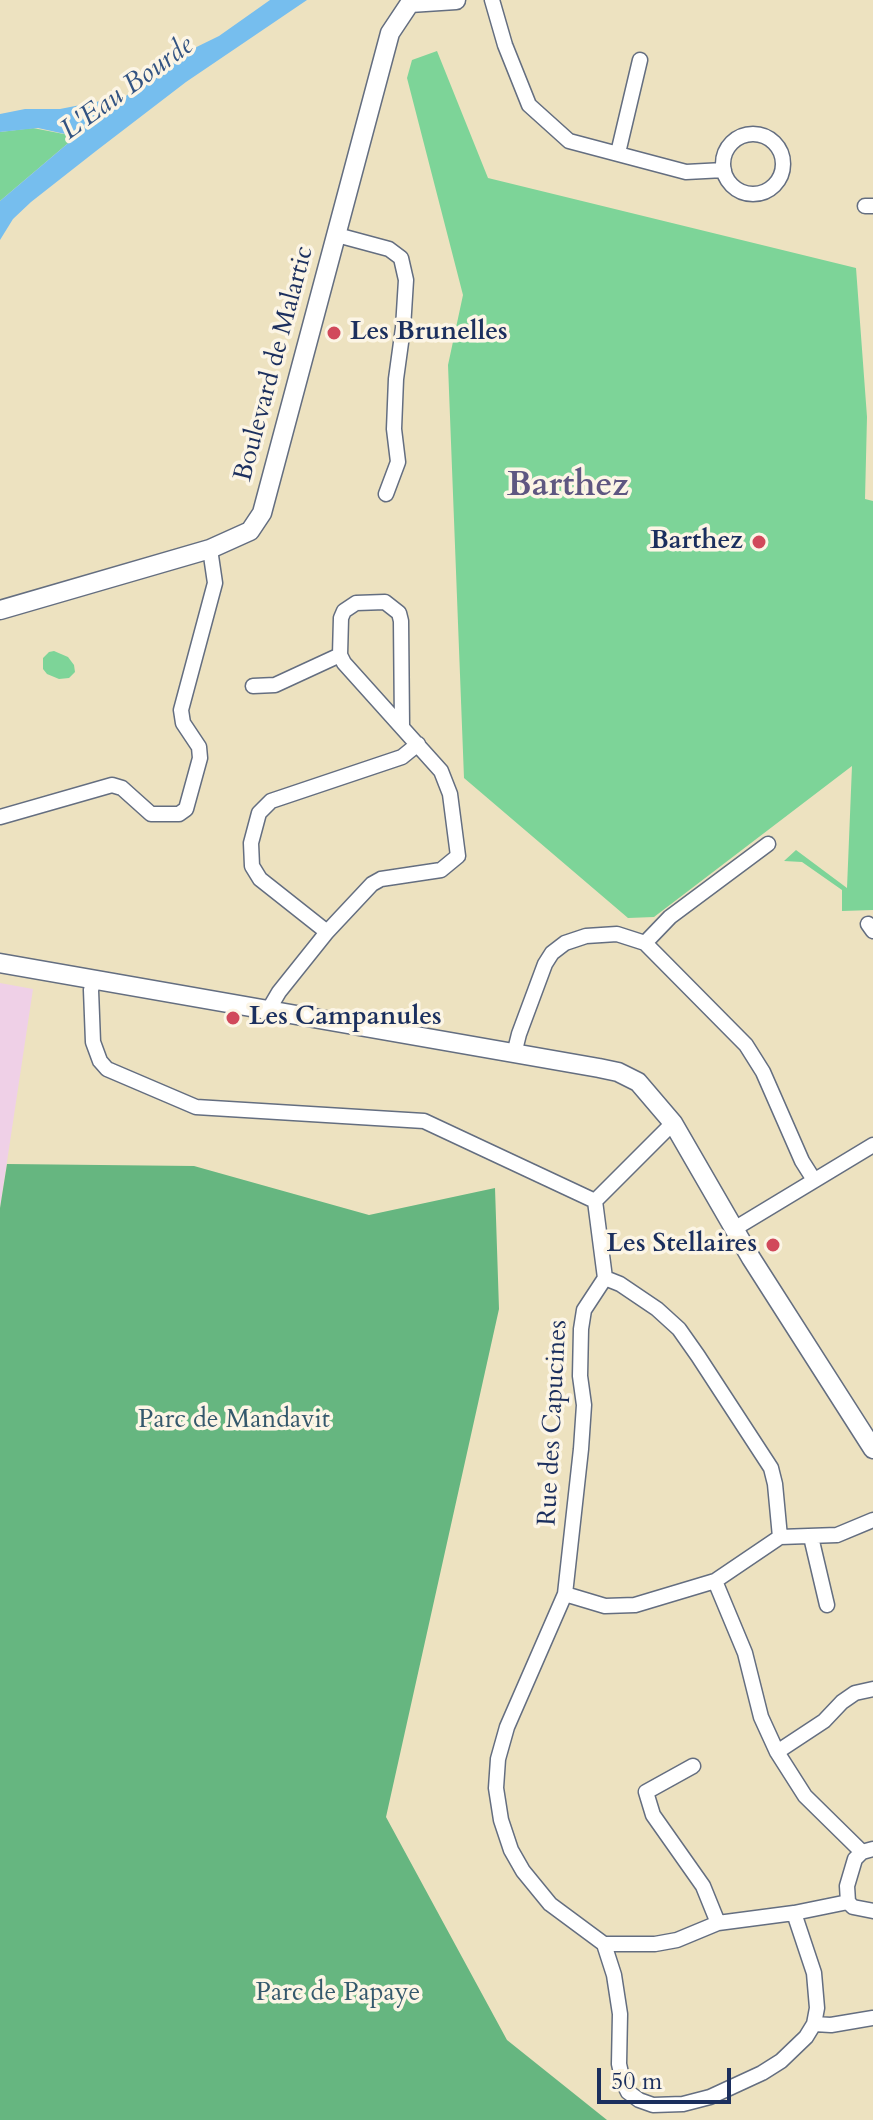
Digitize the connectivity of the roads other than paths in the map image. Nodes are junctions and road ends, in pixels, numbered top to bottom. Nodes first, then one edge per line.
1 (456, 0) edge
2 (492, 0) edge
3 (409, 2) edge
4 (640, 60) dead end
5 (618, 153) junction
6 (724, 170) junction
7 (337, 235) junction
8 (386, 494) dead end
9 (210, 549) junction
10 (0, 610) edge
11 (340, 655) junction
12 (253, 686) dead end
13 (402, 726) junction
14 (418, 744) junction
15 (0, 817) edge
16 (768, 844) dead end
17 (327, 932) junction
18 (645, 943) junction
19 (0, 963) edge
20 (94, 980) junction
21 (269, 1009) junction
22 (514, 1054) junction
23 (673, 1123) junction
24 (873, 1145) edge
25 (814, 1180) junction
26 (595, 1201) junction
27 (734, 1229) junction
28 (605, 1278) junction
29 (871, 1442) edge
30 (873, 1520) edge
31 (780, 1537) junction
32 (811, 1537) junction
33 (715, 1581) junction
34 (565, 1594) junction
35 (827, 1605) dead end
36 (873, 1689) edge
37 (777, 1752) junction
38 (693, 1766) dead end
39 (868, 1850) edge
40 (848, 1902) junction
41 (873, 1911) edge
42 (794, 1913) junction
43 (718, 1923) junction
44 (604, 1944) junction
45 (873, 2018) edge
46 (814, 2024) junction

1 - 3 street, Boulevard de Malartic
2 - 5 street
3 - 7 street, Boulevard de Malartic
4 - 5 street
5 - 6 street
6 - 6 street
7 - 8 street
7 - 9 street, Boulevard de Malartic
9 - 10 street, Boulevard de Malartic
9 - 15 street
11 - 12 street
11 - 13 street
11 - 13 street
13 - 14 street
14 - 17 street
14 - 17 street
16 - 18 street
17 - 21 street
18 - 22 street
18 - 25 street
19 - 20 street
20 - 21 street
20 - 26 street
21 - 22 street
22 - 23 street
23 - 26 street
23 - 27 street
24 - 25 street
25 - 27 street
26 - 28 street
27 - 29 street
28 - 31 street
28 - 34 street, Rue des Capucines
30 - 32 street
31 - 32 street
31 - 33 street
32 - 35 street
33 - 34 street
33 - 37 street
34 - 44 street, Rue des Capucines
36 - 37 street
37 - 39 street
38 - 43 street
39 - 40 street
40 - 41 street
40 - 42 street
42 - 43 street
42 - 46 street
43 - 44 street
44 - 46 street
45 - 46 street

